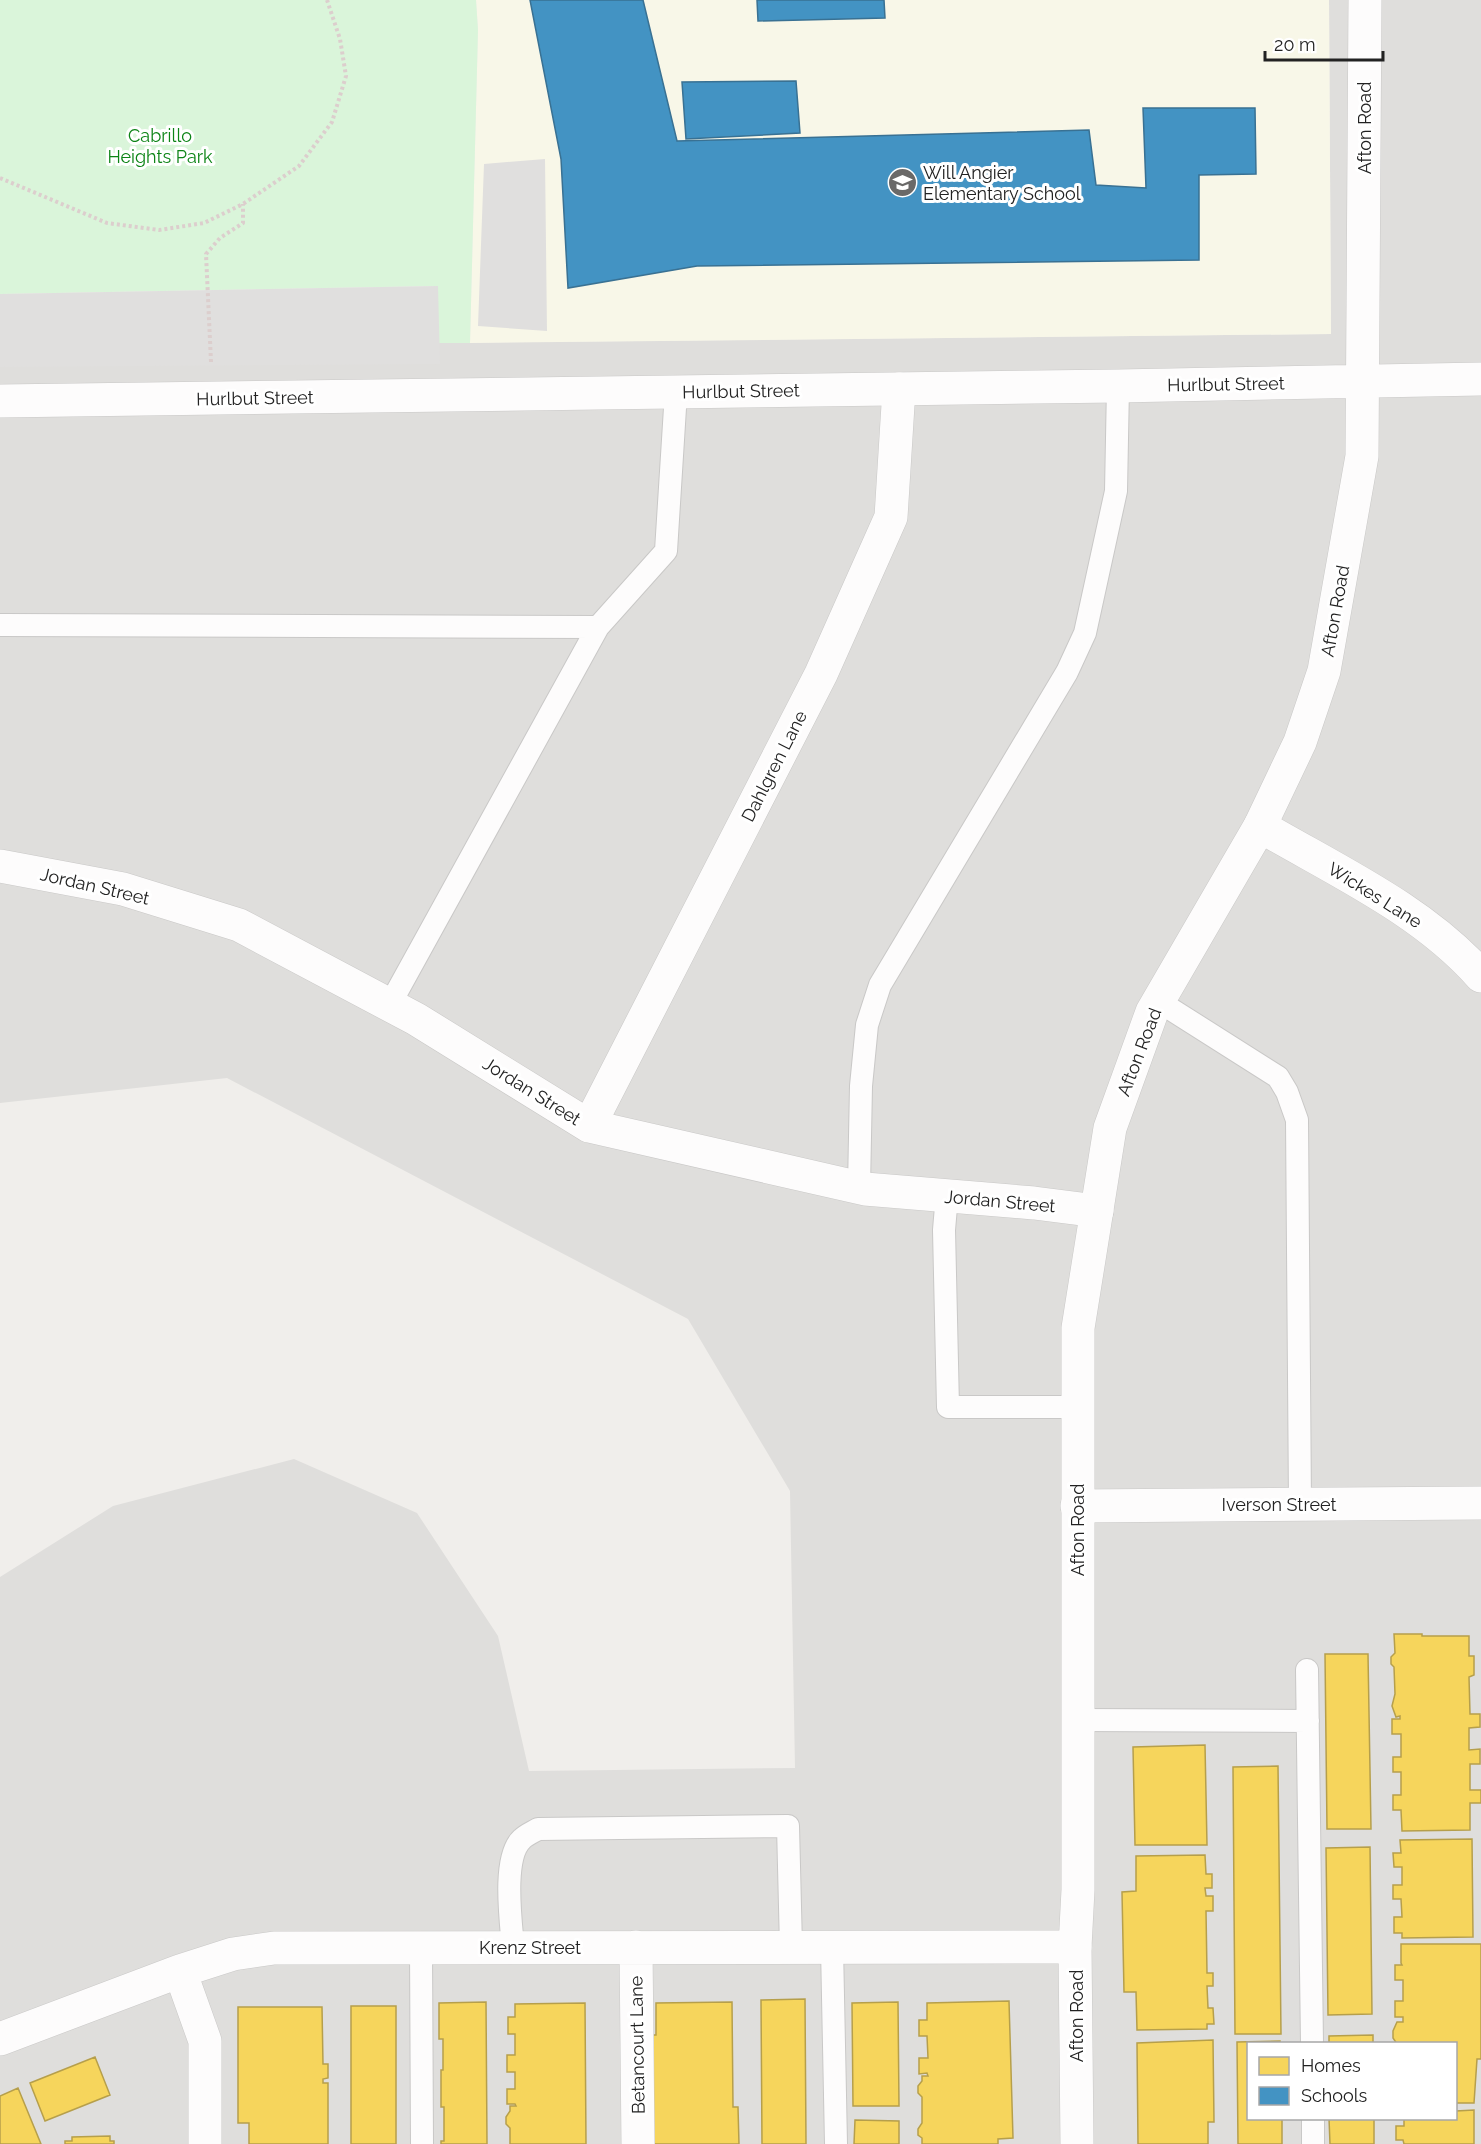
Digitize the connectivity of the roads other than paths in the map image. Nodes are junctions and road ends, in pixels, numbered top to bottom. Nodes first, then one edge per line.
1 (1365, 0) edge
2 (1481, 379) edge
3 (1362, 382) junction
4 (1118, 386) junction
5 (900, 389) junction
6 (676, 392) junction
7 (0, 401) edge
8 (0, 625) edge
9 (598, 627) junction
10 (1260, 826) junction
11 (0, 866) edge
12 (1481, 976) edge
13 (1158, 1001) junction
14 (390, 1006) junction
15 (589, 1126) junction
16 (859, 1188) junction
17 (947, 1195) junction
18 (1097, 1211) junction
19 (1077, 1407) junction
20 (1481, 1503) edge
21 (1300, 1504) junction
22 (1077, 1506) junction
23 (1308, 1670) dead end
24 (1077, 1720) junction
25 (1308, 1721) junction
26 (513, 1947) junction
27 (636, 1947) junction
28 (791, 1947) junction
29 (832, 1947) junction
30 (1075, 1947) junction
31 (420, 1948) junction
32 (180, 1971) junction
33 (0, 2039) edge
34 (1312, 2042) edge
35 (1313, 2120) edge
36 (205, 2144) edge
37 (423, 2144) edge
38 (638, 2144) edge
39 (836, 2144) edge
40 (1077, 2144) edge
41 (1313, 2144) edge

1 - 3 street, Afton Road
2 - 3 street, Hurlbut Street
3 - 4 street, Hurlbut Street
3 - 10 street, Afton Road
4 - 5 street, Hurlbut Street
4 - 16 lane
5 - 6 street, Hurlbut Street
5 - 15 street, Dahlgren Lane
6 - 7 street, Hurlbut Street
6 - 9 lane
8 - 9 lane
9 - 14 lane
10 - 12 street, Wickes Lane
10 - 13 street, Afton Road
11 - 14 street, Jordan Street
13 - 18 street, Afton Road
13 - 21 lane
14 - 15 street, Jordan Street
15 - 16 street, Jordan Street
16 - 17 street, Jordan Street
17 - 18 street, Jordan Street
17 - 19 lane
18 - 19 street, Afton Road
19 - 22 street, Afton Road
20 - 21 street, Iverson Street
21 - 22 street, Iverson Street
22 - 24 street, Afton Road
23 - 25 lane
24 - 25 lane
24 - 30 street, Afton Road
25 - 34 lane
26 - 27 street, Krenz Street
26 - 28 lane
26 - 31 street, Krenz Street
27 - 28 street, Krenz Street
27 - 38 street, Betancourt Lane
28 - 29 street, Krenz Street
29 - 30 street, Krenz Street
29 - 39 lane
30 - 40 street, Afton Road
31 - 32 street, Krenz Street
31 - 37 lane
32 - 33 street, Krenz Street
32 - 36 street
35 - 41 lane

